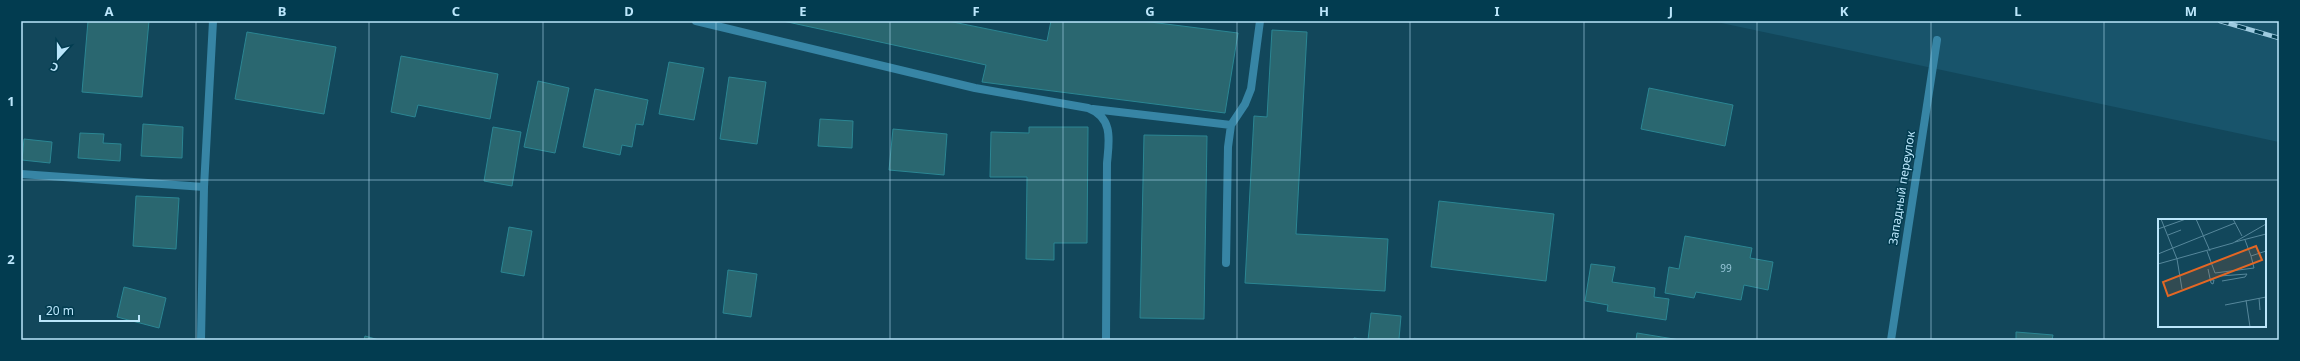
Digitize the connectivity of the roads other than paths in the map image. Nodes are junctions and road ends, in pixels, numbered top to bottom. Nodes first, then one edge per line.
1 (213, 21) edge
2 (696, 21) edge
3 (1260, 21) edge
4 (1937, 40) dead end
5 (1088, 108) junction
6 (1231, 125) junction
7 (21, 174) edge
8 (204, 187) junction
9 (1226, 263) dead end
10 (201, 340) edge
11 (1106, 340) edge
12 (1891, 340) edge

1 - 8 street
2 - 5 street
3 - 6 street
4 - 12 street, Западный переулок
5 - 6 street
5 - 11 street
6 - 9 street
7 - 8 street
8 - 10 street

